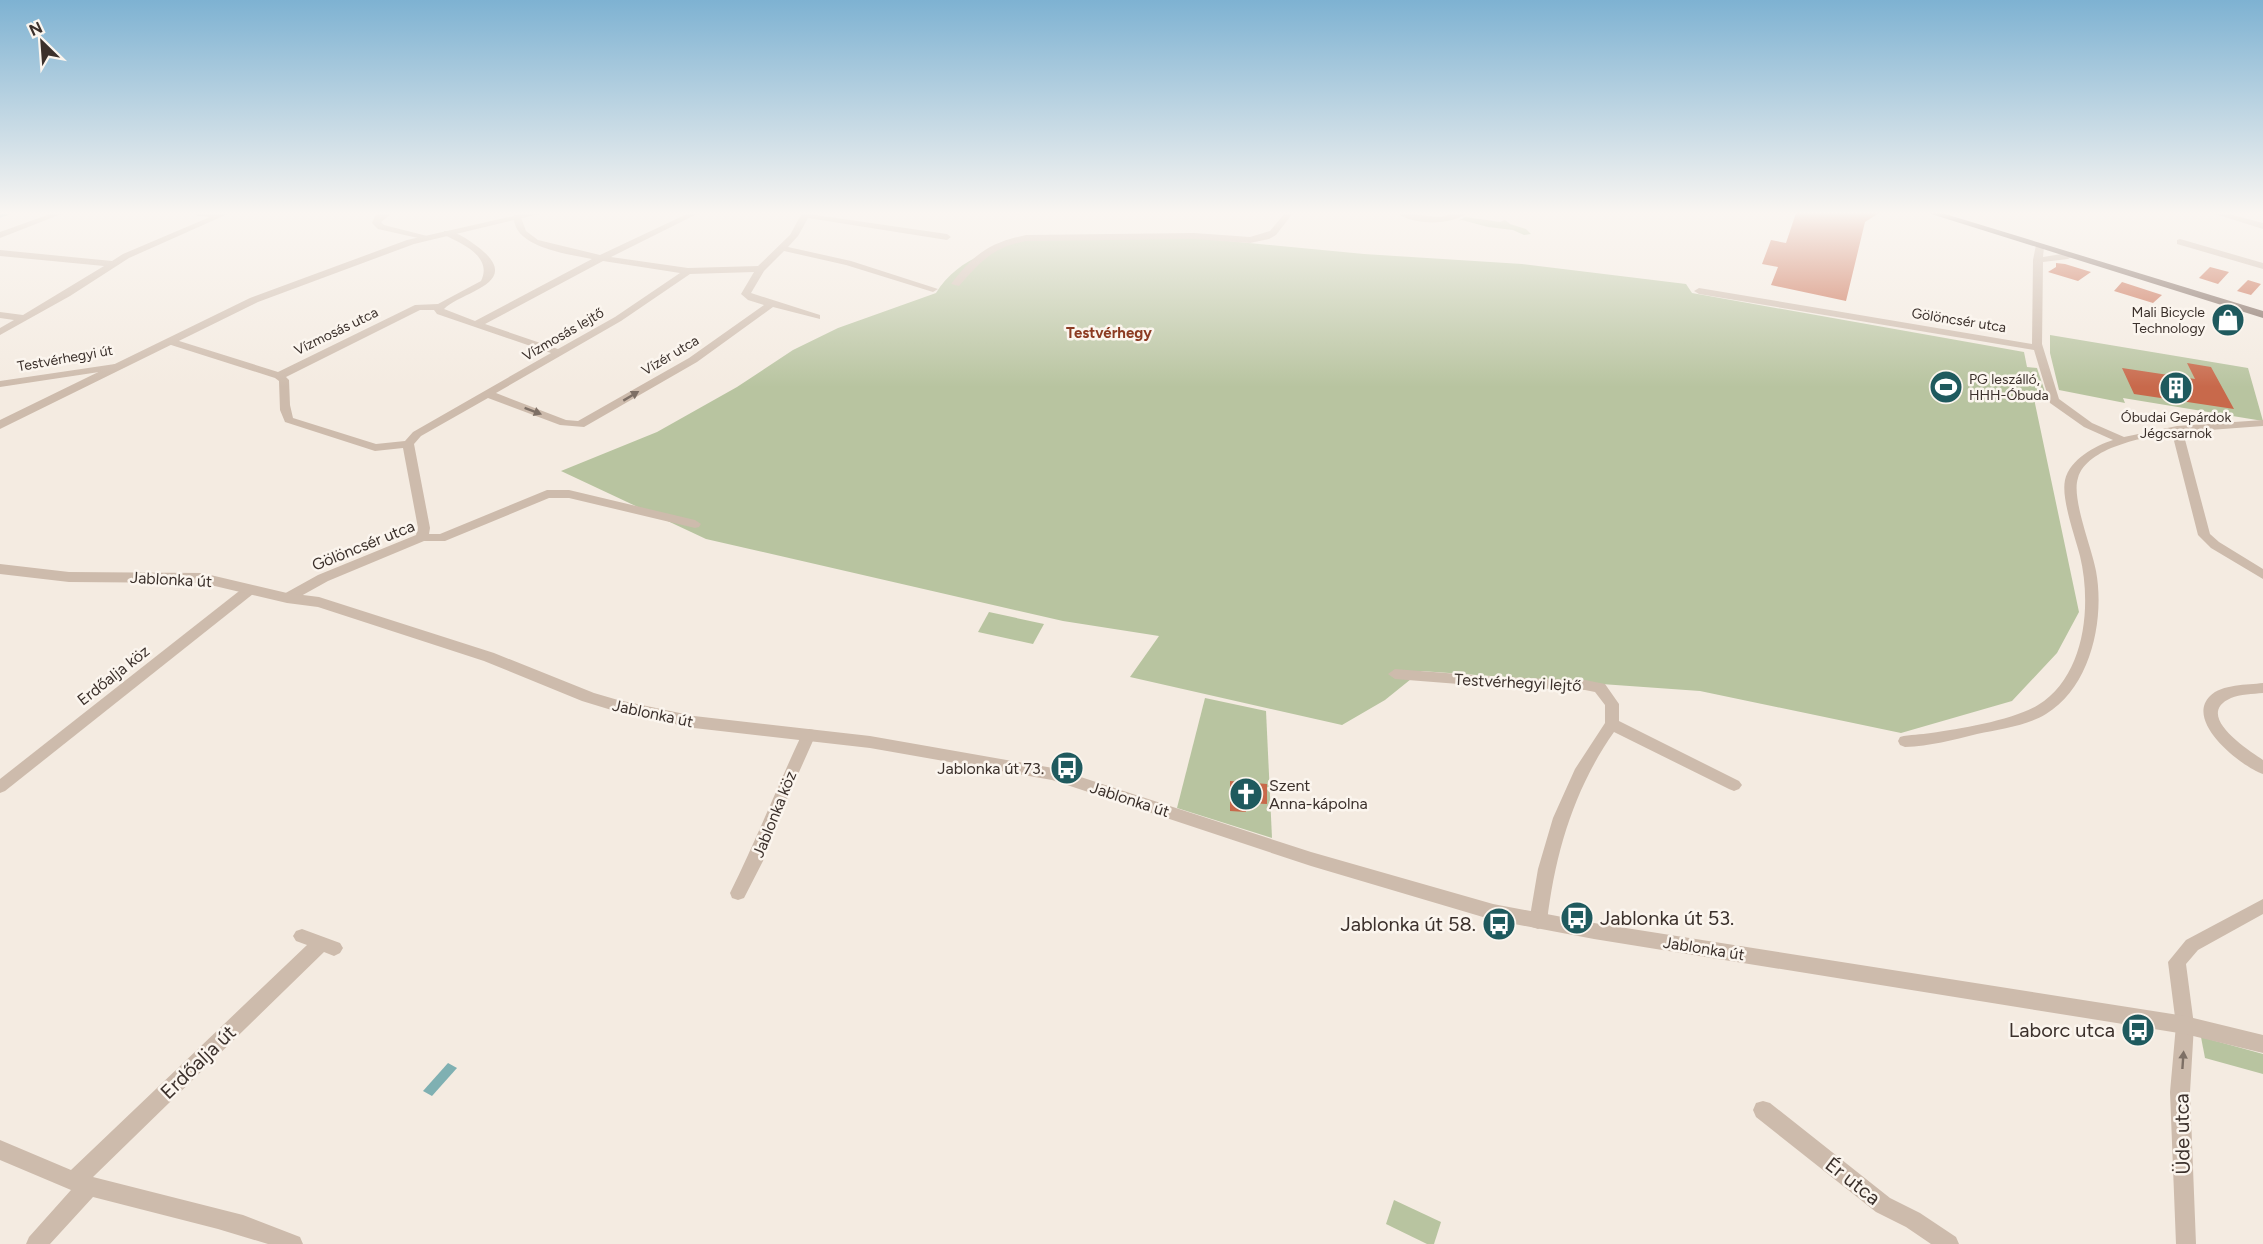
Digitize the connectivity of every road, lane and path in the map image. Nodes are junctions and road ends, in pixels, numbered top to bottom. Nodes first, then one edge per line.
1 (102, 271) edge
2 (331, 271) edge
3 (489, 271) edge
4 (576, 271) edge
5 (688, 271) edge
6 (761, 271) edge
7 (874, 271) edge
8 (967, 271) edge
9 (2038, 271) edge
10 (2118, 271) edge
11 (956, 284) dead end
12 (933, 289) dead end
13 (1699, 291) dead end
14 (771, 304) junction
15 (441, 307) junction
16 (0, 315) edge
17 (2263, 315) edge
18 (817, 317) dead end
19 (25, 318) junction
20 (475, 325) junction
21 (0, 332) edge
22 (172, 342) junction
23 (2038, 348) junction
24 (560, 353) junction
25 (115, 367) junction
26 (279, 376) junction
27 (0, 384) edge
28 (487, 394) junction
29 (2263, 423) edge
30 (0, 425) edge
31 (2177, 429) junction
32 (2124, 441) junction
33 (408, 444) junction
34 (695, 524) dead end
35 (422, 537) junction
36 (0, 569) edge
37 (2263, 575) edge
38 (248, 591) junction
39 (287, 598) junction
40 (1395, 674) dead end
41 (2263, 688) edge
42 (1612, 724) junction
43 (808, 734) junction
44 (1905, 741) dead end
45 (2263, 768) edge
46 (1734, 785) dead end
47 (0, 787) edge
48 (738, 893) dead end
49 (2263, 906) edge
50 (1538, 922) junction
51 (302, 936) dead end
52 (2185, 1025) junction
53 (2263, 1044) edge
54 (1763, 1110) dead end
55 (0, 1150) edge
56 (82, 1183) junction
57 (36, 1244) edge
58 (293, 1244) edge
59 (1949, 1244) edge
60 (2186, 1244) edge

1 - 19 street
2 - 22 street, Testvérhegyi út
3 - 15 street
4 - 20 street
5 - 24 street, Vízmosás lejtő
6 - 14 street
7 - 12 street
8 - 11 street
9 - 23 street
10 - 17 main road
13 - 23 street, Gölöncsér utca
14 - 18 street
28 -> 14 street, Vízér utca
15 - 20 street
15 - 26 street, Vízmosás utca
16 - 19 street
19 - 21 street
20 - 24 street
22 - 25 street, Testvérhegyi út
22 - 26 street
23 - 32 street
24 - 28 street, Vízmosás lejtő
25 - 27 street, Testvérhegyi út
25 - 30 street
26 - 33 street
28 - 33 street, Vízmosás lejtő
29 - 31 street
31 - 32 street
31 - 37 street
32 - 44 street
33 - 35 street
34 - 35 street, Gölöncsér utca
35 - 39 street, Gölöncsér utca
36 - 38 street, Jablonka út
38 - 39 street, Jablonka út
38 - 47 street, Erdőalja köz
39 - 43 street, Jablonka út
40 - 42 street, Testvérhegyi lejtő
41 - 45 street
42 - 46 street
42 - 50 street
43 - 48 street, Jablonka köz
43 - 50 street, Jablonka út
49 - 52 street
50 - 52 street, Jablonka út
51 - 56 street, Erdőalja út
52 - 53 street, Jablonka út
60 -> 52 street, Üde utca
54 - 59 street, Ér utca
55 - 56 street
56 - 57 street, Erdőalja út
56 - 58 street

